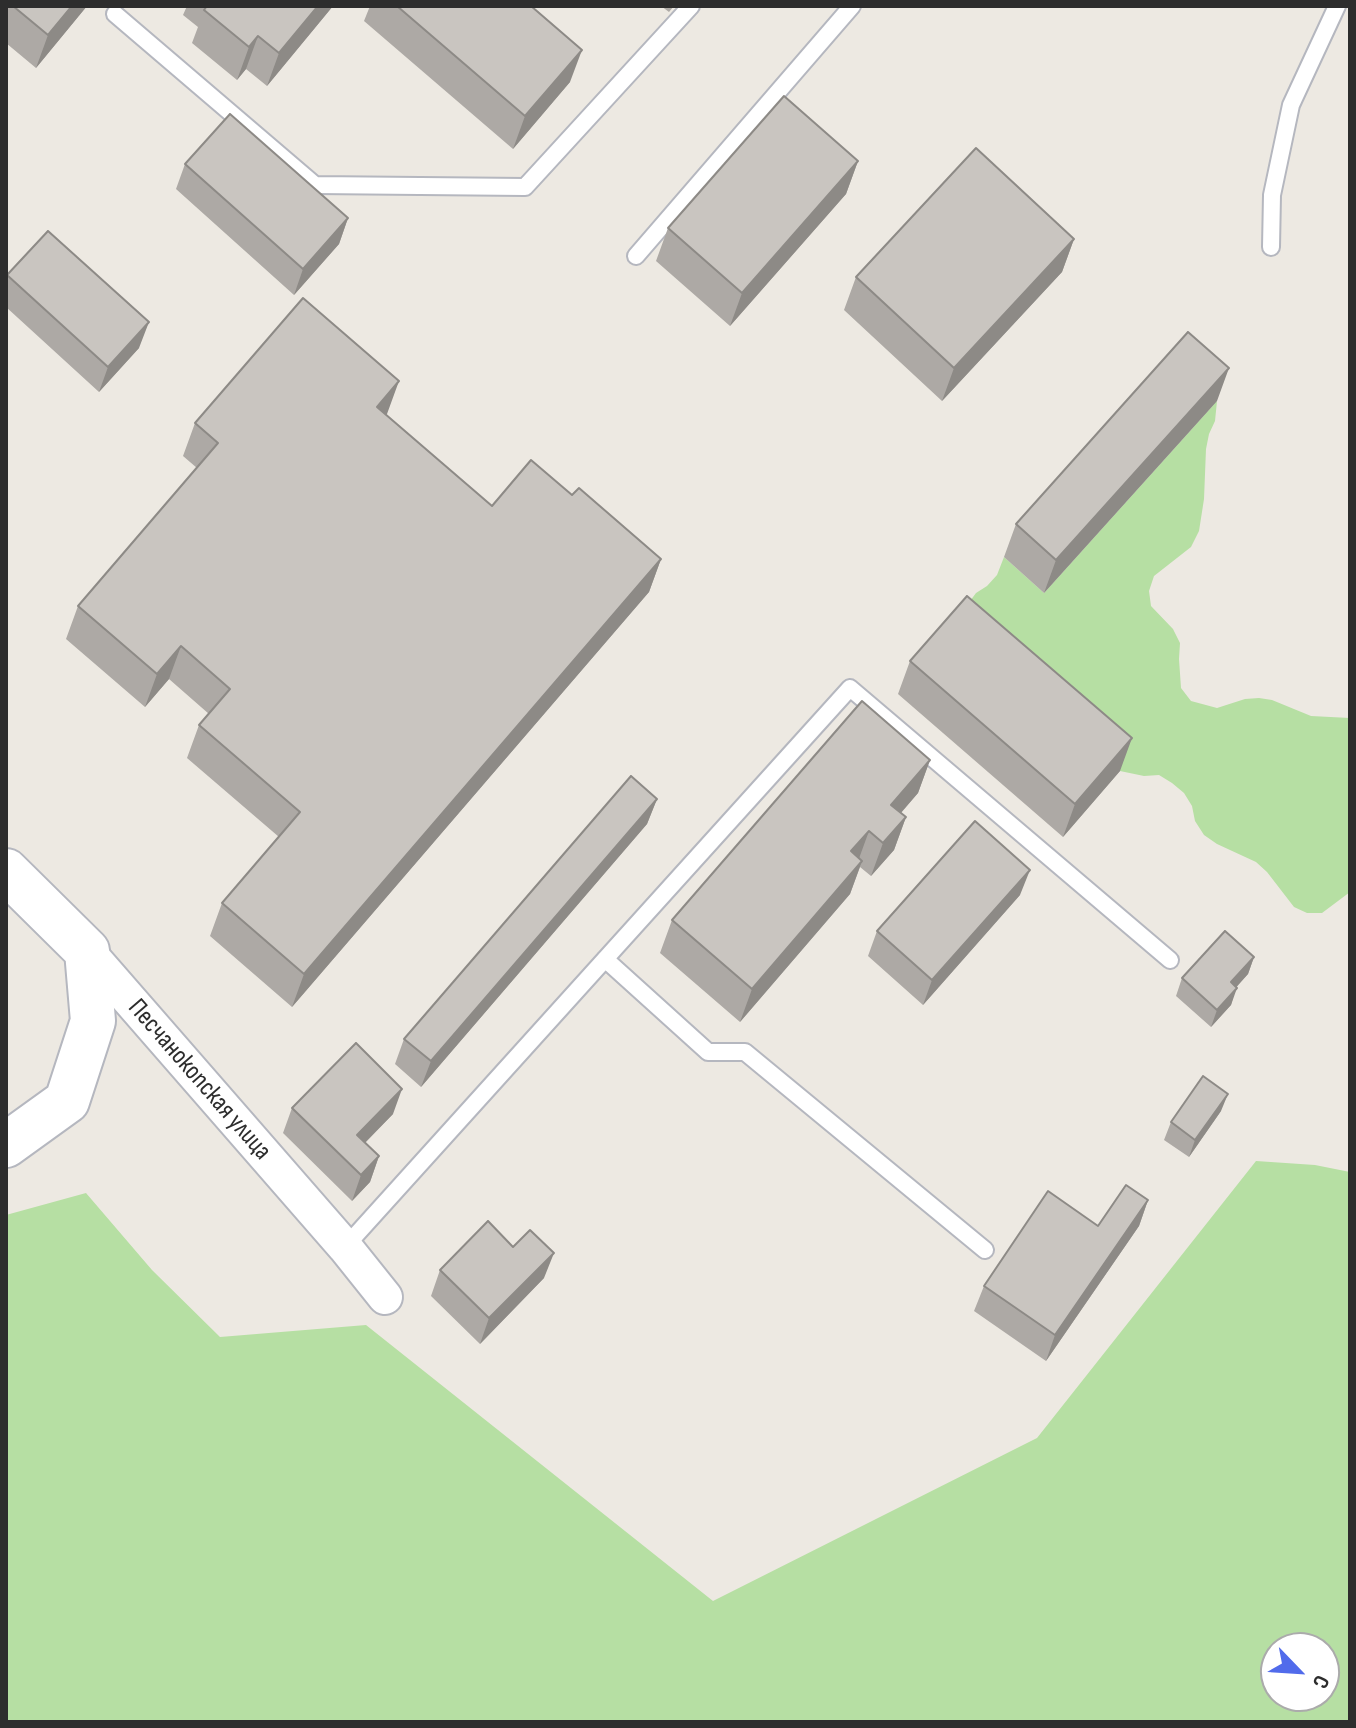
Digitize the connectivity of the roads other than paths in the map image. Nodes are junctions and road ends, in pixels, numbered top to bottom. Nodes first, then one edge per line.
1 (691, 6) edge
2 (852, 6) edge
3 (1337, 6) edge
4 (115, 14) dead end
5 (1271, 247) dead end
6 (636, 256) dead end
7 (6, 871) edge
8 (87, 951) junction
9 (605, 959) junction
10 (1170, 960) dead end
11 (6, 1145) edge
12 (345, 1247) junction
13 (985, 1250) dead end
14 (385, 1297) dead end

1 - 4 lane
2 - 6 lane
3 - 5 lane
7 - 8 street, Песчанокопская улица
8 - 11 street
8 - 12 street, Песчанокопская улица
9 - 10 lane
9 - 12 lane
9 - 13 lane
12 - 14 street, Песчанокопская улица

